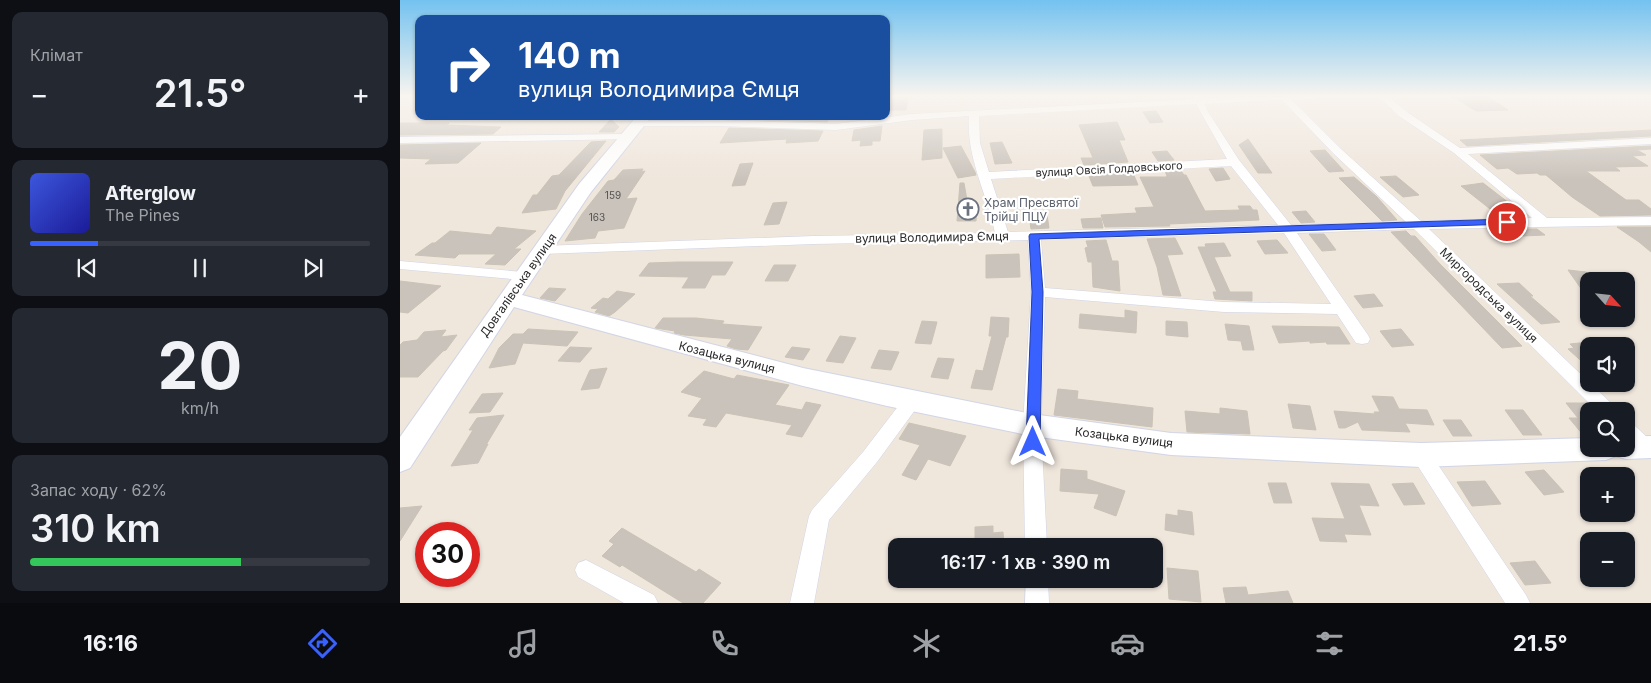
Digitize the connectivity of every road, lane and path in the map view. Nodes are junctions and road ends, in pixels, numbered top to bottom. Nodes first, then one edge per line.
1 (688, 124) edge
2 (752, 124) edge
3 (855, 124) edge
4 (972, 124) edge
5 (1211, 124) edge
6 (1311, 124) edge
7 (1418, 124) edge
8 (637, 126) edge
9 (400, 140) edge
10 (1651, 141) edge
11 (1458, 151) junction
12 (1234, 162) junction
13 (983, 176) junction
14 (1651, 221) edge
15 (1544, 222) junction
16 (1417, 225) junction
17 (1287, 228) junction
18 (1002, 236) junction
19 (1034, 236) junction
20 (542, 250) junction
21 (400, 265) edge
22 (523, 276) junction
23 (1038, 292) junction
24 (508, 298) junction
25 (1342, 309) junction
26 (1362, 340) dead end
27 (912, 401) junction
28 (1599, 402) edge
29 (1032, 425) junction
30 (1580, 450) edge
31 (1421, 455) junction
32 (400, 460) edge
33 (1036, 538) edge
34 (586, 570) dead end
35 (1037, 588) edge
36 (646, 603) edge
37 (802, 603) edge
38 (1037, 603) edge
39 (1518, 603) edge

1 - 8 street
2 - 3 street
4 - 13 street
5 - 12 street
6 - 16 street, Миргородська вулиця
7 - 11 street
8 - 9 street
8 - 20 street, Довгалівська вулиця
10 - 11 street
11 - 15 street
12 - 13 street, вулиця Овсія Голдовського
12 - 17 street
13 - 18 street
14 - 15 street, вулиця Володимира Ємця
15 - 16 street, вулиця Володимира Ємця
16 - 17 street, вулиця Володимира Ємця
16 - 28 street, Миргородська вулиця
17 - 19 street, вулиця Володимира Ємця
17 - 25 street
18 - 19 street, вулиця Володимира Ємця
18 - 20 street, вулиця Володимира Ємця
19 - 23 street
20 - 22 street, Довгалівська вулиця
21 - 22 street
22 - 24 street, Довгалівська вулиця
23 - 25 street
23 - 29 street
24 - 27 street, Козацька вулиця
24 - 32 street, Довгалівська вулиця
25 - 26 street
27 - 29 street, Козацька вулиця
27 - 37 street
29 - 31 street, Козацька вулиця
29 - 33 street
30 - 31 street, Козацька вулиця
31 - 39 street
34 - 36 street
35 - 38 street

